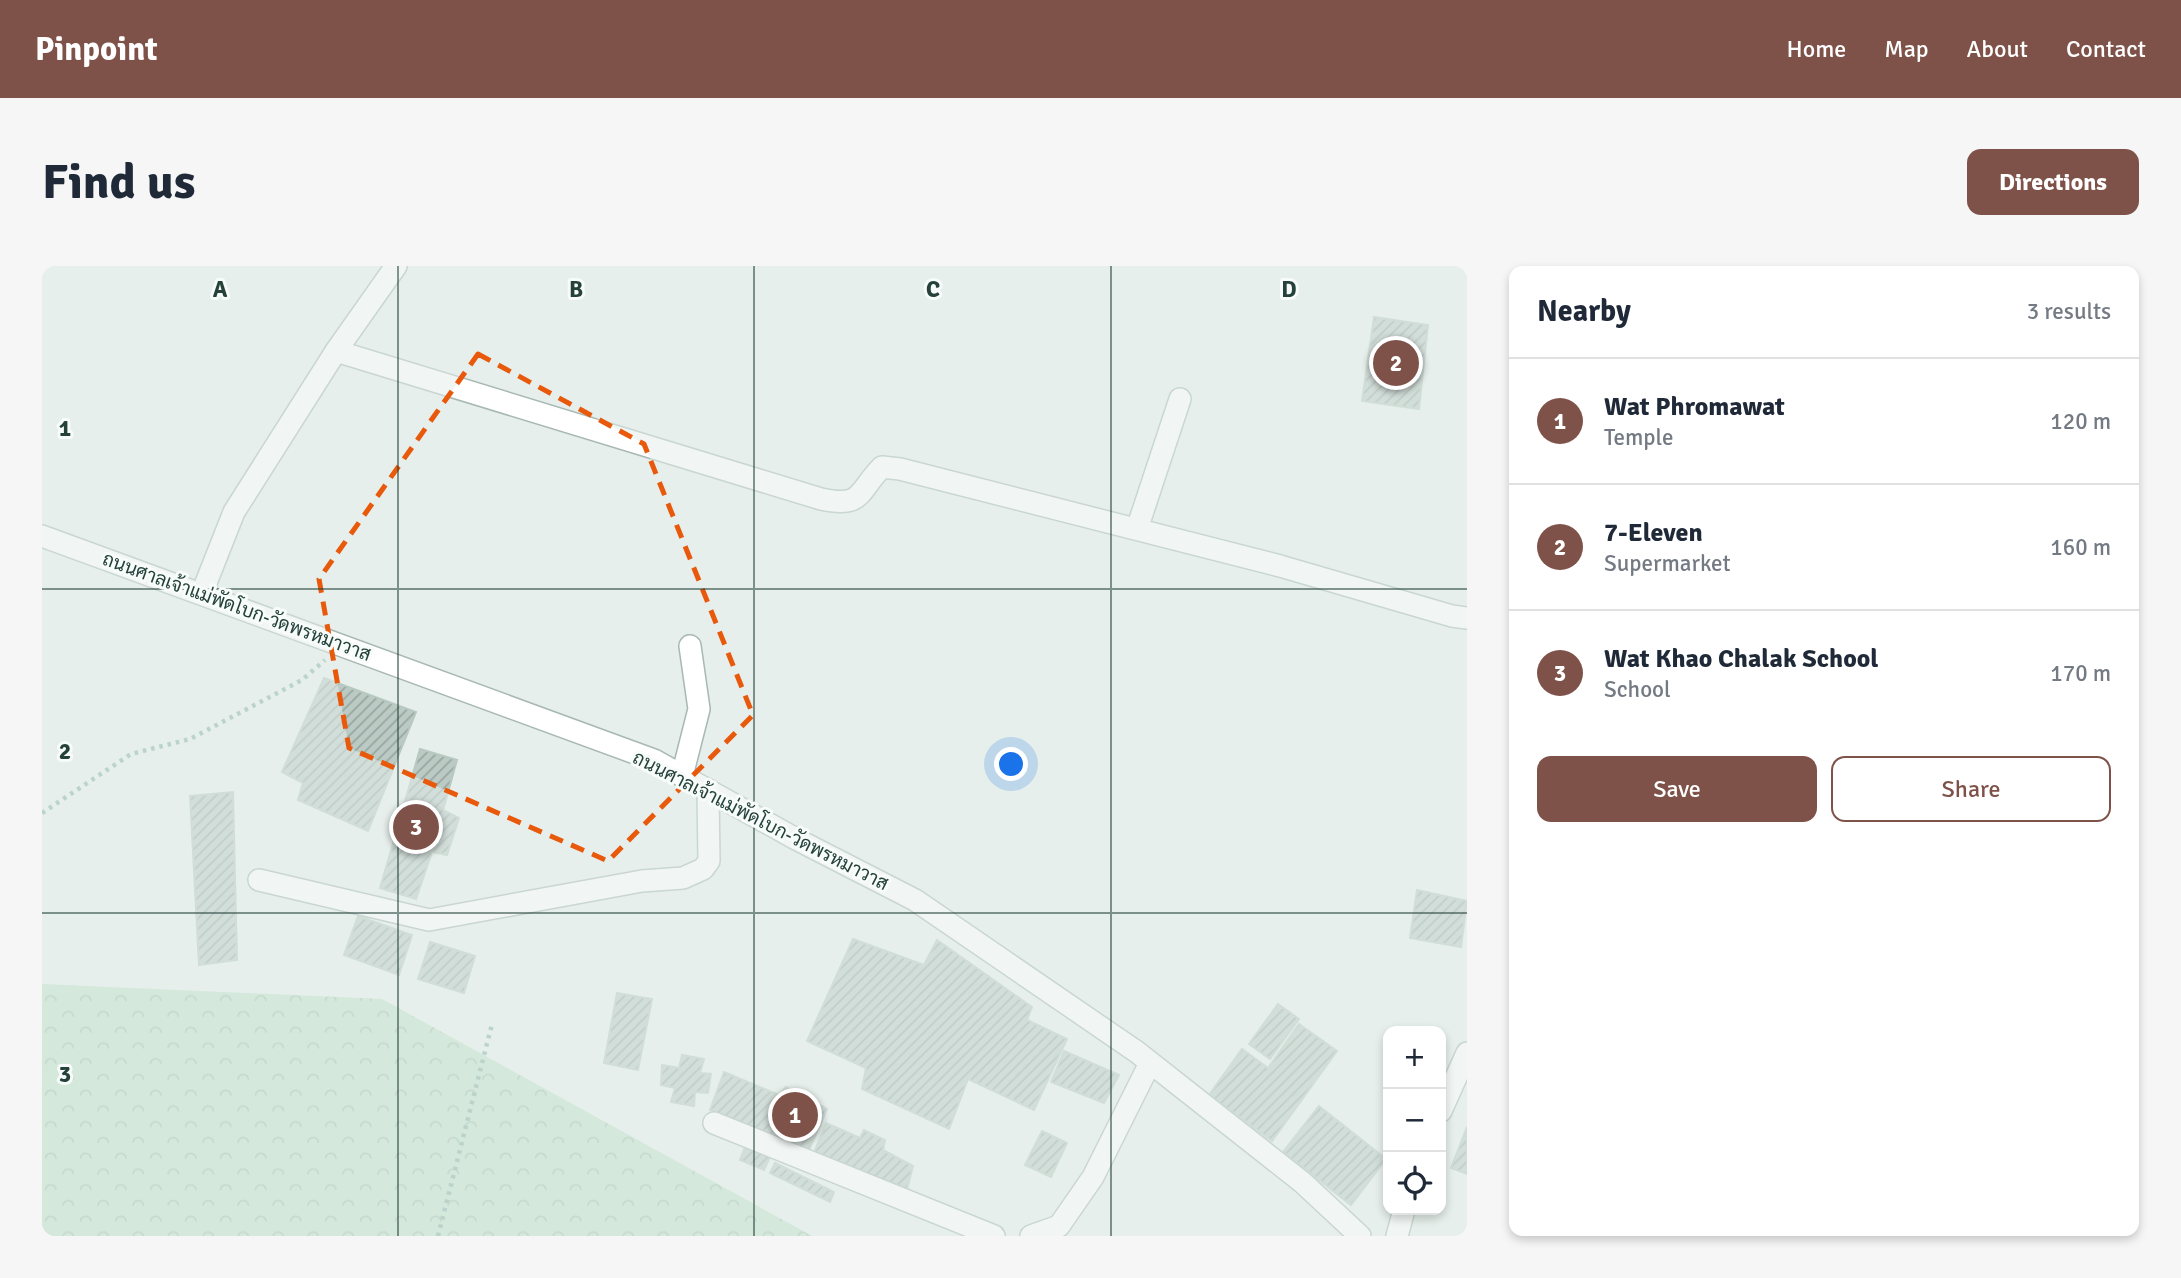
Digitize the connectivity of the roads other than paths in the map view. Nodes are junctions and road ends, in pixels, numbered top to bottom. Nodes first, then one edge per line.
1 (396, 266) edge
2 (336, 351) junction
3 (1180, 399) dead end
4 (1137, 529) junction
5 (42, 536) edge
6 (202, 593) junction
7 (1467, 618) edge
8 (690, 646) dead end
9 (682, 776) junction
10 (708, 790) junction
11 (259, 880) dead end
12 (1467, 1053) edge
13 (1150, 1063) junction
14 (1446, 1100) edge
15 (714, 1123) dead end
16 (1403, 1215) edge
17 (994, 1236) edge
18 (1031, 1236) edge
19 (1360, 1236) edge
20 (1397, 1236) edge

1 - 2 street
2 - 4 street
2 - 6 street
3 - 4 street
4 - 7 street
5 - 6 street, ถนนศาลเจ้าแม่พัดโบก-วัดพรหมาวาส
6 - 9 street, ถนนศาลเจ้าแม่พัดโบก-วัดพรหมาวาส
8 - 9 street
9 - 10 street, ถนนศาลเจ้าแม่พัดโบก-วัดพรหมาวาส
10 - 11 street
10 - 13 street, ถนนศาลเจ้าแม่พัดโบก-วัดพรหมาวาส
12 - 14 street
13 - 18 street
13 - 19 street, ถนนศาลเจ้าแม่พัดโบก-วัดพรหมาวาส
15 - 17 street
16 - 20 street

